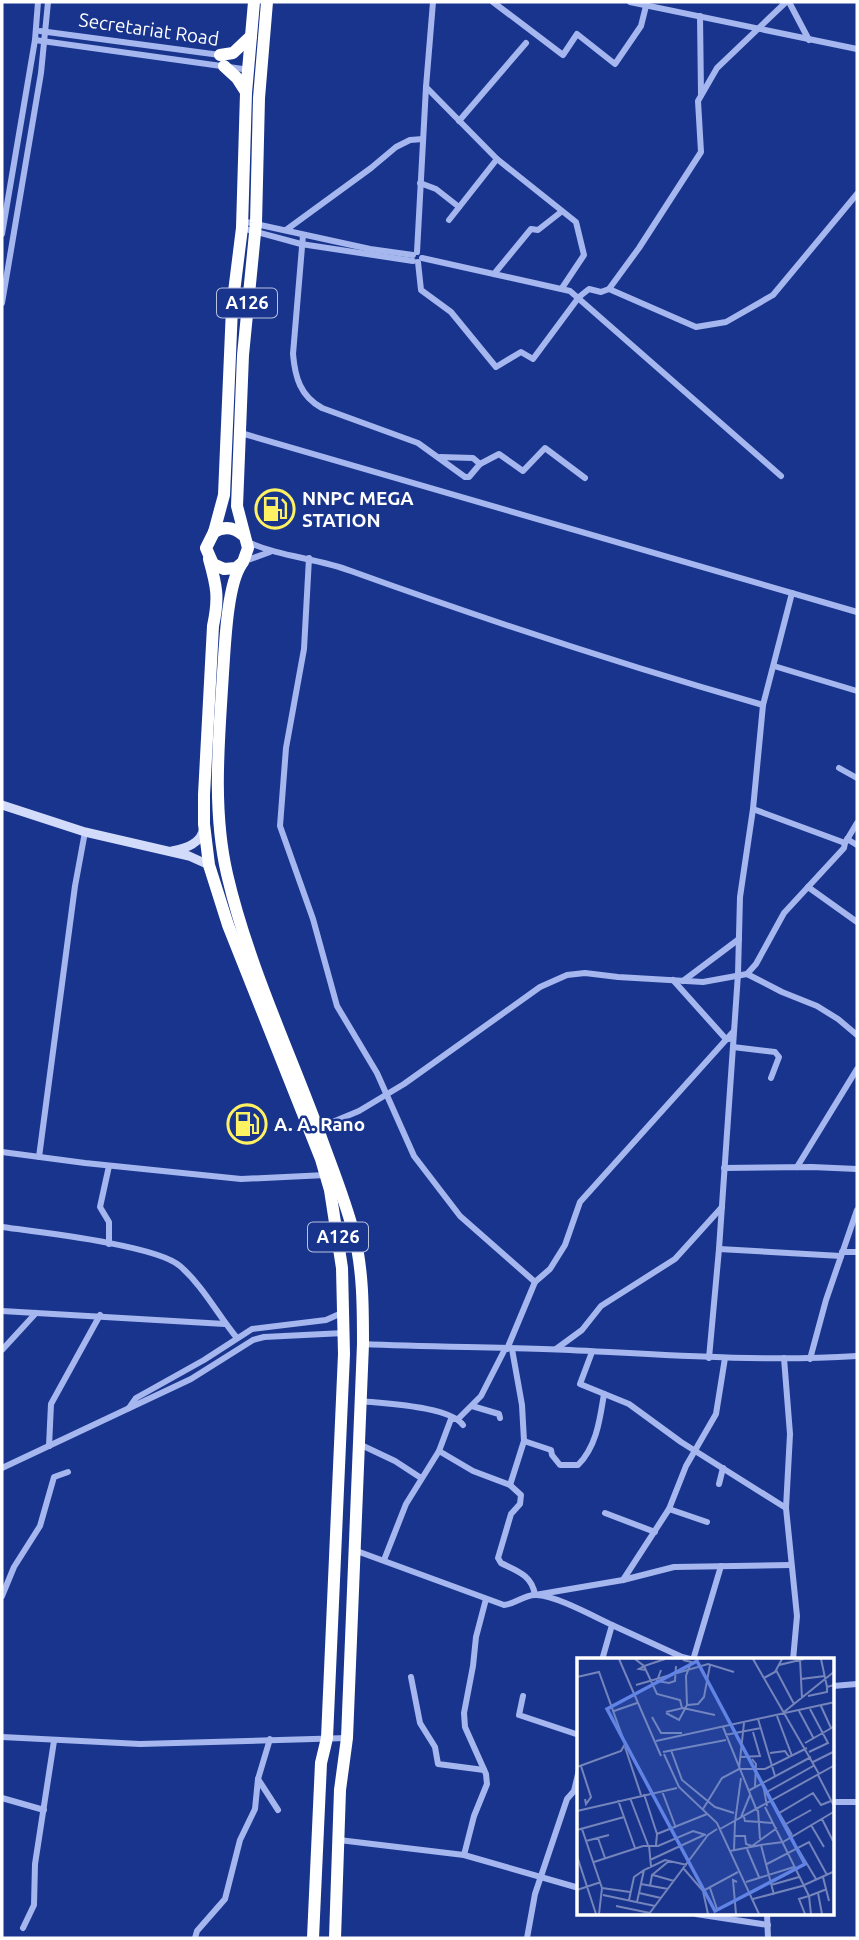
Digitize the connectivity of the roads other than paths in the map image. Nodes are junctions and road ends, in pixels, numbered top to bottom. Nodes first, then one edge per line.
1 (38, 2) edge
2 (48, 2) edge
3 (254, 2) edge
4 (267, 2) edge
5 (433, 2) edge
6 (493, 2) edge
7 (630, 2) edge
8 (788, 2) edge
9 (646, 4) edge
10 (699, 16) junction
11 (757, 28) junction
12 (40, 31) junction
13 (251, 36) junction
14 (810, 39) junction
15 (35, 40) junction
16 (45, 41) junction
17 (526, 43) dead end
18 (857, 49) edge
19 (222, 61) junction
20 (256, 64) junction
21 (426, 87) junction
22 (246, 93) junction
23 (701, 95) junction
24 (459, 121) junction
25 (422, 139) junction
26 (497, 159) junction
27 (420, 183) junction
28 (857, 194) edge
29 (459, 207) junction
30 (561, 212) junction
31 (449, 220) dead end
32 (242, 225) junction
33 (256, 227) junction
34 (286, 230) junction
35 (2, 234) edge
36 (303, 234) junction
37 (302, 244) junction
38 (416, 257) junction
39 (494, 274) junction
40 (562, 288) junction
41 (609, 289) junction
42 (579, 297) junction
43 (2, 303) edge
44 (239, 432) junction
45 (440, 457) junction
46 (480, 464) junction
47 (781, 476) dead end
48 (585, 478) dead end
49 (214, 532) junction
50 (245, 538) junction
51 (270, 552) junction
52 (309, 558) junction
53 (209, 559) junction
54 (242, 563) junction
55 (792, 593) junction
56 (857, 612) edge
57 (774, 666) junction
58 (857, 691) edge
59 (763, 705) junction
60 (839, 768) dead end
61 (857, 778) edge
62 (2, 805) edge
63 (753, 809) junction
64 (857, 823) edge
65 (204, 824) junction
66 (85, 832) junction
67 (846, 841) junction
68 (857, 845) edge
69 (171, 852) junction
70 (209, 865) junction
71 (808, 887) junction
72 (857, 922) edge
73 (739, 939) junction
74 (738, 974) junction
75 (747, 974) junction
76 (673, 980) junction
77 (683, 981) junction
78 (857, 1035) edge
79 (731, 1042) junction
80 (857, 1069) edge
81 (771, 1077) dead end
82 (387, 1094) junction
83 (318, 1128) junction
84 (2, 1152) edge
85 (39, 1157) junction
86 (109, 1166) junction
87 (797, 1167) junction
88 (724, 1168) junction
89 (857, 1170) edge
90 (326, 1175) junction
91 (722, 1207) junction
92 (857, 1209) edge
93 (2, 1227) edge
94 (109, 1244) junction
95 (719, 1249) junction
96 (857, 1252) edge
97 (841, 1254) junction
98 (535, 1282) junction
99 (2, 1311) edge
100 (345, 1311) junction
101 (36, 1313) junction
102 (100, 1315) junction
103 (225, 1324) junction
104 (344, 1333) junction
105 (237, 1338) junction
106 (363, 1344) junction
107 (508, 1349) junction
108 (2, 1350) edge
109 (554, 1350) junction
110 (592, 1352) junction
111 (857, 1356) edge
112 (709, 1358) junction
113 (725, 1358) junction
114 (784, 1358) junction
115 (810, 1359) junction
116 (604, 1394) junction
117 (361, 1401) junction
118 (472, 1406) junction
119 (128, 1409) junction
120 (500, 1418) dead end
121 (461, 1422) junction
122 (524, 1441) junction
123 (359, 1444) junction
124 (49, 1446) junction
125 (695, 1449) junction
126 (439, 1451) junction
127 (2, 1468) edge
128 (723, 1468) junction
129 (68, 1472) dead end
130 (421, 1478) junction
131 (719, 1484) dead end
132 (510, 1485) junction
133 (786, 1508) junction
134 (669, 1509) junction
135 (605, 1513) dead end
136 (707, 1522) dead end
137 (655, 1532) junction
138 (354, 1550) junction
139 (384, 1560) junction
140 (790, 1565) junction
141 (721, 1566) junction
142 (624, 1580) junction
143 (535, 1595) junction
144 (2, 1596) edge
145 (486, 1599) junction
146 (612, 1625) junction
147 (603, 1658) edge
148 (686, 1658) edge
149 (694, 1658) edge
150 (793, 1658) edge
151 (411, 1677) dead end
152 (857, 1684) edge
153 (834, 1686) edge
154 (523, 1696) dead end
155 (577, 1734) edge
156 (2, 1737) edge
157 (327, 1738) junction
158 (347, 1738) junction
159 (271, 1740) junction
160 (54, 1741) junction
161 (484, 1770) junction
162 (258, 1779) junction
163 (577, 1792) edge
164 (2, 1798) edge
165 (857, 1801) edge
166 (834, 1802) edge
167 (44, 1810) junction
168 (278, 1810) dead end
169 (339, 1840) junction
170 (464, 1855) junction
171 (542, 1877) junction
172 (577, 1887) edge
173 (709, 1916) edge
174 (767, 1916) edge
175 (768, 1925) junction
176 (23, 1928) dead end
177 (195, 1938) edge
178 (313, 1938) edge
179 (335, 1938) edge
180 (527, 1938) edge
181 (768, 1938) edge

1 - 12 street
2 - 12 street
3 - 13 highway, A126
4 - 20 highway, A126
5 - 21 street
6 - 9 street
7 - 9 street
8 - 11 street
8 - 14 street
9 - 10 street
10 - 11 street
10 - 23 street
11 - 14 street
11 - 23 street
12 - 15 street
12 - 16 street
12 - 19 street, Secretariat Road
13 - 19 highway
13 - 20 highway, A126
14 - 18 street
15 - 16 street, Secretariat Road
15 - 35 street
16 - 19 street, Secretariat Road
16 - 43 street
17 - 24 street
19 - 20 street, Secretariat Road
19 - 20 street, Secretariat Road
19 - 22 highway
20 - 22 highway, A126
20 - 33 highway, A126
21 - 24 street
21 - 25 street
22 - 32 highway, A126
23 - 41 street
24 - 26 street
25 - 27 street
25 - 34 street
26 - 29 street
26 - 30 street
27 - 29 street
27 - 38 street
28 - 41 street
29 - 31 street
30 - 39 street
30 - 40 street
32 - 33 street
32 - 49 highway, A126
33 - 34 street
33 - 37 street
33 - 44 highway, A126
34 - 36 street
36 - 37 street
36 - 38 street
37 - 38 street
37 - 45 street
38 - 39 street
38 - 42 street
39 - 40 street
40 - 42 street
41 - 42 street
42 - 47 street
44 - 50 highway, A126
44 - 55 street
45 - 46 street
45 - 46 street
46 - 48 street
49 - 50 highway
49 - 53 highway, A126
50 - 51 street
50 - 54 highway, A126
51 - 52 street
51 - 54 street
52 - 59 street
52 - 82 street
53 - 54 highway
53 - 65 highway, A126
54 - 83 highway, A126
55 - 56 street
55 - 57 street
57 - 58 street
57 - 59 street
59 - 63 street
60 - 61 street
62 - 66 street
63 - 67 street
63 - 73 street
64 - 67 street
65 - 69 street
65 - 70 highway, A126
66 - 69 street
66 - 85 street
67 - 68 street
67 - 71 street
69 - 70 street
70 - 90 highway, A126
71 - 72 street
71 - 75 street
73 - 74 street
73 - 77 street
74 - 75 street
74 - 77 street
74 - 79 street
75 - 78 street
76 - 77 street
76 - 79 street
76 - 82 street
79 - 81 street
79 - 88 street
79 - 98 street
80 - 87 street
82 - 83 street
82 - 98 street
83 - 106 highway, A126
84 - 85 street
85 - 86 street
86 - 90 street
86 - 94 street
87 - 88 street
87 - 89 street
88 - 91 street
90 - 100 highway, A126
91 - 95 street
91 - 109 street
92 - 97 street
93 - 94 street
94 - 103 street
95 - 97 street
95 - 112 street
96 - 97 street
97 - 115 street
98 - 107 street
99 - 101 street
100 - 104 highway, A126
100 - 105 street
101 - 102 street
101 - 108 street
102 - 103 street
102 - 124 street
103 - 105 street
104 - 119 street
104 - 157 highway, A126
105 - 119 street
106 - 107 street
106 - 117 highway, A126
107 - 109 street
107 - 118 street
107 - 122 street
109 - 110 street
110 - 112 street
110 - 116 street
111 - 115 street
112 - 113 street
113 - 114 street
113 - 125 street
114 - 115 street
114 - 133 street
116 - 122 street
116 - 125 street
117 - 121 street
117 - 123 highway, A126
118 - 120 street
118 - 121 street
119 - 124 street
121 - 126 street
122 - 132 street
123 - 130 street
123 - 138 highway, A126
124 - 127 street
125 - 128 street
125 - 134 street
126 - 130 street
126 - 132 street
128 - 131 street
128 - 133 street
129 - 144 street
130 - 139 street
132 - 143 street
133 - 140 street
134 - 136 street
134 - 137 street
135 - 137 street
137 - 142 street
138 - 139 street
138 - 158 highway, A126
139 - 145 street
140 - 141 street
140 - 150 street
141 - 142 street
141 - 149 street
142 - 143 street
143 - 145 street
143 - 146 street
145 - 161 street
146 - 147 street
146 - 148 street
151 - 161 street
152 - 153 street
154 - 155 street
156 - 160 street
157 - 158 street
157 - 159 street
157 - 178 highway, A126
158 - 169 highway, A126
159 - 160 street
159 - 162 street
160 - 167 street
161 - 170 street
162 - 168 street
162 - 177 street
163 - 171 street
164 - 167 street
165 - 166 street
167 - 176 street
169 - 170 street
169 - 179 highway, A126
170 - 171 street
171 - 172 street
171 - 180 street
173 - 175 street
174 - 175 street
175 - 181 street

